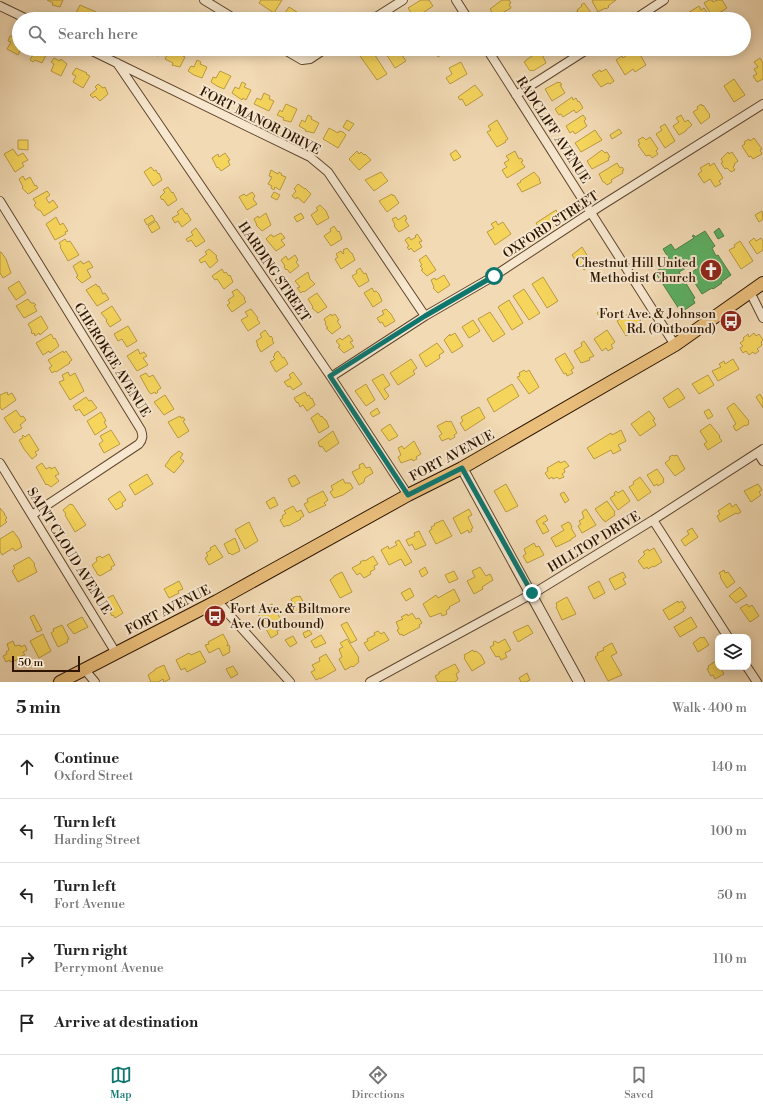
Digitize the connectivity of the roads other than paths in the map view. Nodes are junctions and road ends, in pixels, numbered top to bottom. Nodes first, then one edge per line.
1 (204, 0) edge
2 (403, 0) edge
3 (456, 0) edge
4 (664, 0) edge
5 (0, 6) edge
6 (12, 12) edge
7 (224, 12) edge
8 (384, 12) edge
9 (464, 12) edge
10 (646, 12) edge
11 (102, 56) edge
12 (295, 56) edge
13 (314, 56) edge
14 (491, 56) edge
15 (577, 56) edge
16 (117, 63) junction
17 (516, 95) junction
18 (763, 104) edge
19 (0, 201) edge
20 (591, 212) junction
21 (763, 283) edge
22 (750, 292) junction
23 (425, 316) junction
24 (763, 318) edge
25 (675, 345) junction
26 (330, 376) junction
27 (760, 451) edge
28 (763, 461) edge
29 (0, 463) edge
30 (462, 468) junction
31 (408, 495) junction
32 (32, 515) junction
33 (653, 520) junction
34 (532, 593) junction
35 (217, 601) junction
36 (726, 634) edge
37 (116, 652) junction
38 (85, 670) junction
39 (749, 670) edge
40 (60, 682) edge
41 (95, 682) edge
42 (290, 682) edge
43 (370, 682) edge
44 (579, 682) edge
45 (757, 682) edge

1 - 7 street
2 - 8 street
3 - 9 street
4 - 10 street
5 - 6 street
11 - 16 street, FORT MANOR DRIVE
12 - 13 street
14 - 17 street, RADCLIFF AVENUE
15 - 17 street
16 - 23 street, FORT MANOR DRIVE
16 - 26 street, HARDING STREET
17 - 20 street, RADCLIFF AVENUE
18 - 20 street, OXFORD STREET
19 - 32 street, CHEROKEE AVENUE
20 - 23 street, OXFORD STREET
20 - 25 street, RADCLIFF AVENUE
21 - 22 main road, FORT AVENUE
22 - 24 street
22 - 25 main road, FORT AVENUE
23 - 26 street, OXFORD STREET
25 - 30 main road, FORT AVENUE
26 - 31 street, HARDING STREET
27 - 28 street
27 - 33 street, HILLTOP DRIVE
29 - 32 street, SAINT CLOUD AVENUE
30 - 31 main road, FORT AVENUE
30 - 34 street
31 - 35 main road, FORT AVENUE
32 - 37 street, SAINT CLOUD AVENUE
33 - 34 street, HILLTOP DRIVE
33 - 36 street
34 - 43 street, HILLTOP DRIVE
34 - 44 street
35 - 37 main road, FORT AVENUE
35 - 42 street
37 - 38 main road, FORT AVENUE
38 - 40 main road, FORT AVENUE
38 - 41 street
39 - 45 street

